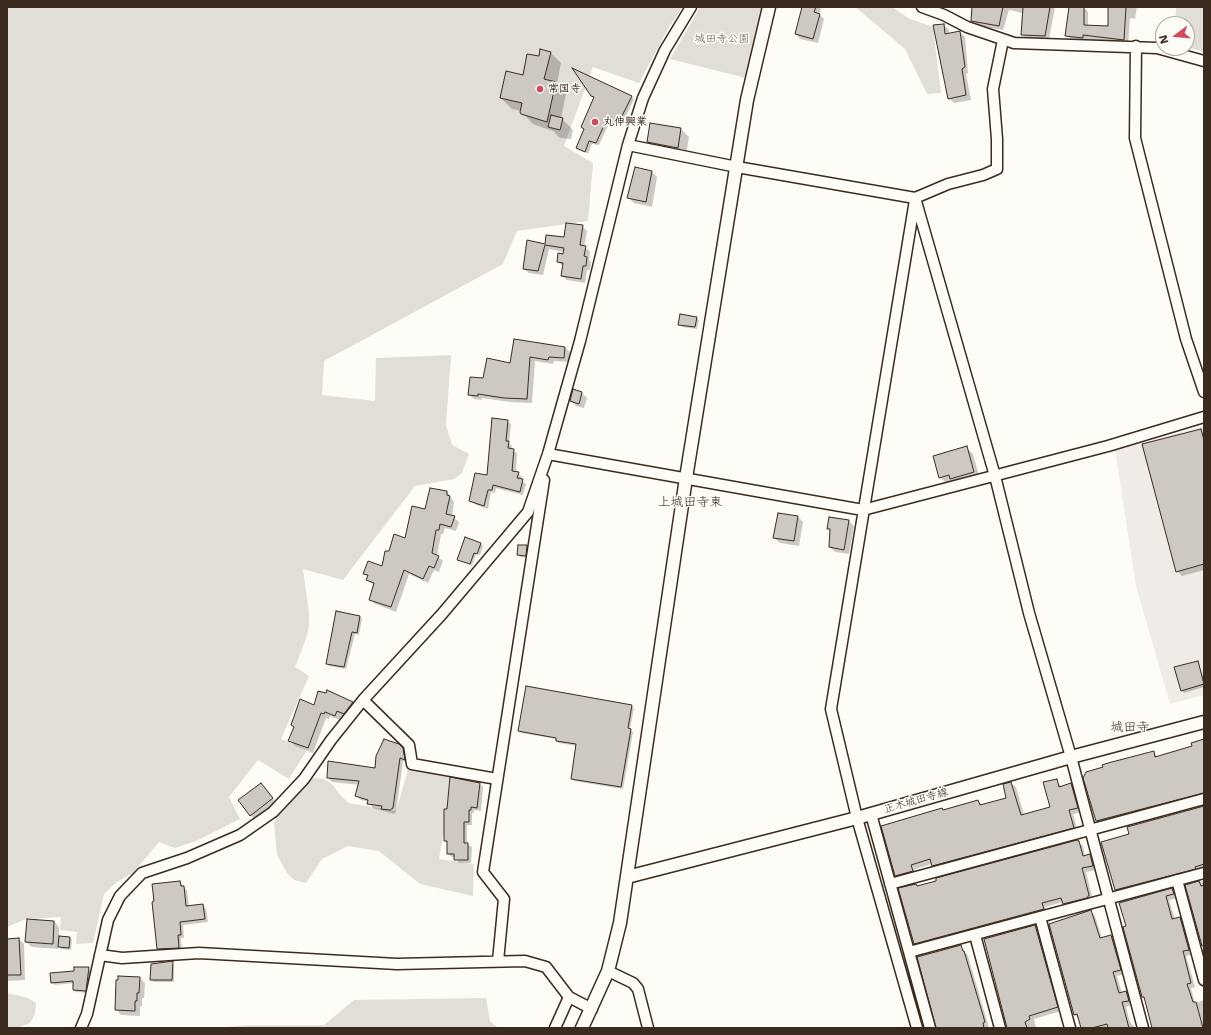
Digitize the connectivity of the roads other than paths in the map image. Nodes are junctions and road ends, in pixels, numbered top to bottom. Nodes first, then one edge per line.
1 (691, 7) edge
2 (769, 7) edge
3 (922, 7) edge
4 (1003, 40) junction
5 (1136, 46) junction
6 (1204, 61) edge
7 (628, 145) junction
8 (737, 167) junction
9 (915, 198) junction
10 (1204, 392) edge
11 (1204, 417) edge
12 (548, 454) junction
13 (995, 476) junction
14 (686, 478) junction
15 (863, 510) junction
16 (363, 700) junction
17 (1204, 722) edge
18 (1071, 757) junction
19 (497, 779) junction
20 (1204, 799) edge
21 (871, 814) junction
22 (857, 818) junction
23 (1090, 829) junction
24 (1204, 873) edge
25 (627, 877) junction
26 (1177, 880) junction
27 (890, 884) junction
28 (1109, 899) junction
29 (1040, 917) junction
30 (975, 934) junction
31 (909, 952) junction
32 (100, 955) junction
33 (498, 960) junction
34 (608, 971) junction
35 (1204, 980) edge
36 (569, 997) junction
37 (592, 1009) junction
38 (81, 1028) edge
39 (555, 1028) edge
40 (582, 1028) edge
41 (648, 1028) edge
42 (917, 1028) edge
43 (930, 1028) edge
44 (1000, 1028) edge
45 (1070, 1028) edge
46 (1143, 1028) edge

1 - 7 street
2 - 8 street
3 - 4 street
4 - 5 street
4 - 9 street
5 - 6 street
5 - 10 street
7 - 8 street
7 - 12 street
8 - 9 street
8 - 14 street
9 - 13 street
9 - 15 street
11 - 13 street
12 - 14 street
12 - 16 street
12 - 19 street
13 - 15 street
13 - 18 street
14 - 15 street
14 - 25 street
15 - 22 street
16 - 19 street
16 - 32 street
17 - 18 street, 正木城田寺線
18 - 21 street, 正木城田寺線
18 - 23 street
19 - 33 street
20 - 23 street
21 - 22 street, 正木城田寺線
21 - 27 street
22 - 25 street, 正木城田寺線
22 - 42 street
23 - 27 street
23 - 28 street
24 - 26 street
25 - 34 street
26 - 28 street
26 - 35 street
27 - 31 street
28 - 29 street
28 - 46 street
29 - 30 street
29 - 45 street
30 - 31 street
30 - 44 street
31 - 43 street
32 - 33 street
32 - 38 street
33 - 36 street
34 - 37 street
34 - 41 street
36 - 37 street
36 - 39 street
37 - 40 street

